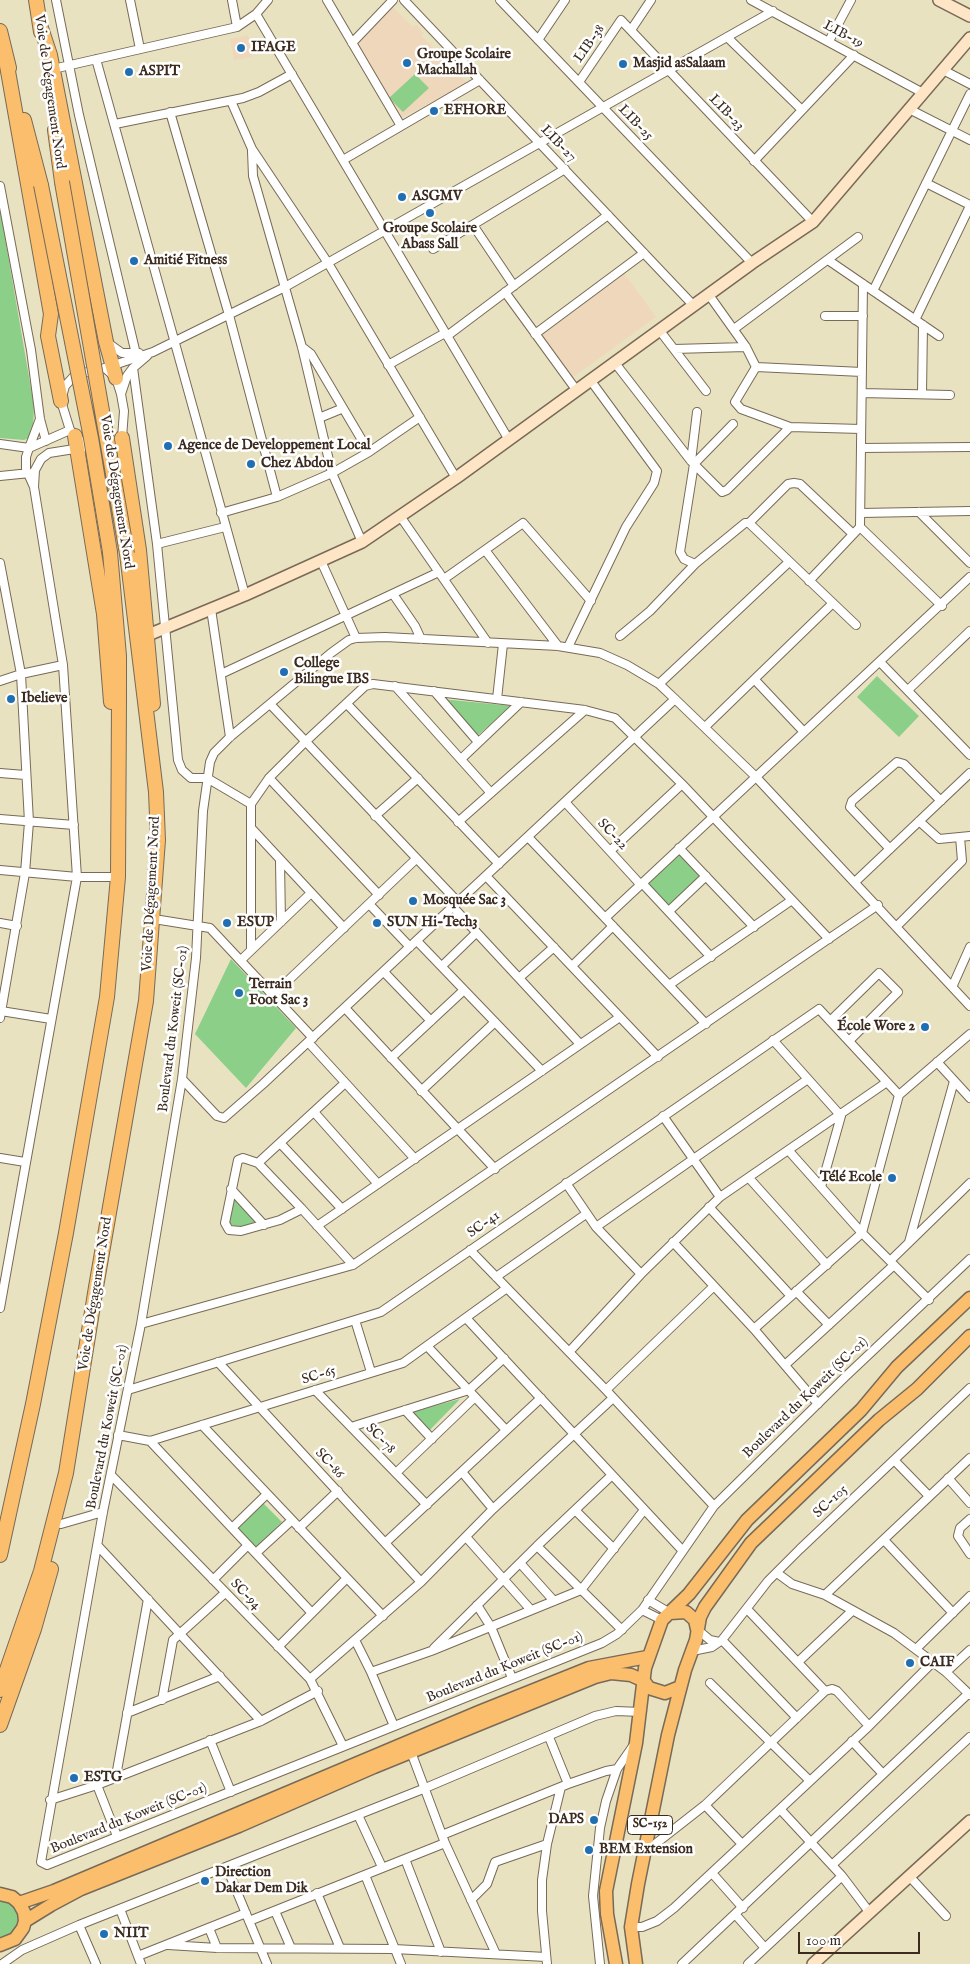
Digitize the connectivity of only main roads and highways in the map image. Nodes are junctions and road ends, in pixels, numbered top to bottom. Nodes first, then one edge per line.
1 (36, 0) edge
2 (40, 25) junction
3 (0, 30) edge
4 (6, 60) junction
5 (112, 370) road end
6 (61, 401) road end
7 (122, 438) road end
8 (77, 440) road end
9 (118, 755) junction
10 (156, 792) junction
11 (970, 1298) edge
12 (970, 1336) edge
13 (32, 1404) junction
14 (75, 1424) junction
15 (0, 1522) edge
16 (0, 1555) edge
17 (666, 1616) junction
18 (697, 1629) junction
19 (647, 1657) junction
20 (644, 1681) junction
21 (680, 1687) junction
22 (0, 1690) edge
23 (0, 1725) edge
24 (0, 1894) edge
25 (19, 1903) junction
26 (25, 1921) junction
27 (0, 1945) edge
28 (616, 1964) edge
29 (636, 1964) edge

1 - 2 highway, Voie de Dégagement Nord
2 - 5 highway
2 - 10 highway, Voie de Dégagement Nord, bridge
3 - 4 highway, Voie de Dégagement Nord
4 - 6 highway
4 - 9 highway, Voie de Dégagement Nord, bridge
7 - 10 highway
8 - 9 highway
9 - 13 highway, Voie de Dégagement Nord
10 - 14 highway, Voie de Dégagement Nord
11 - 17 main road
12 - 18 main road
13 - 15 highway
13 - 16 highway, Voie de Dégagement Nord
14 - 22 highway, Voie de Dégagement Nord
14 - 23 highway
17 - 18 main road
17 - 19 main road
18 - 21 main road, SC-152
19 - 20 main road
19 - 25 main road
20 - 21 main road
20 - 26 main road
20 - 28 main road
21 - 29 main road, SC-152
24 - 25 main road
25 - 26 main road
26 - 27 main road

